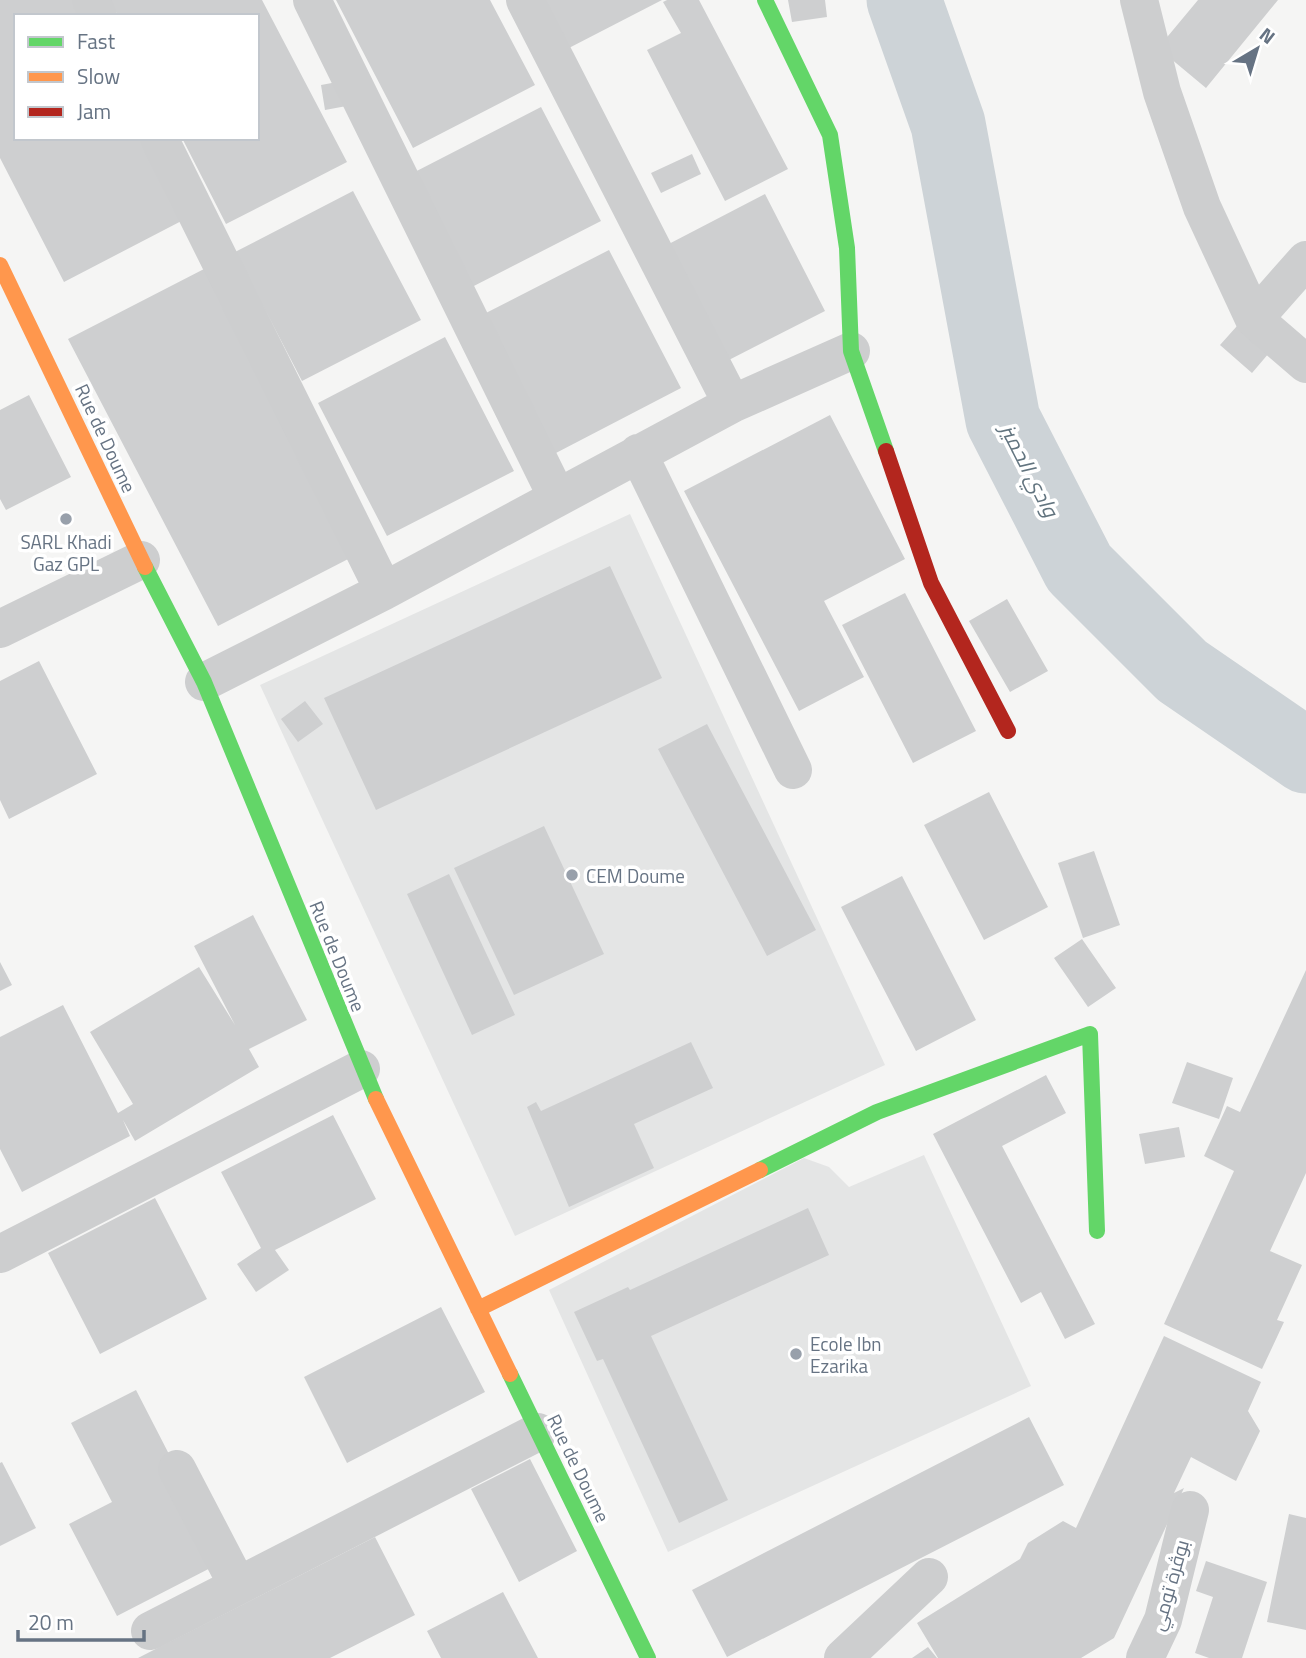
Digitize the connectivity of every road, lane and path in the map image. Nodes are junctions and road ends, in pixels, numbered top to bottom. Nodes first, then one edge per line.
1 (312, 0) edge
2 (525, 0) edge
3 (765, 0) edge
4 (1139, 0) edge
5 (160, 140) edge
6 (1306, 260) edge
7 (0, 265) edge
8 (1254, 319) junction
9 (851, 351) junction
10 (1306, 364) edge
11 (732, 404) junction
12 (638, 453) junction
13 (557, 497) junction
14 (141, 561) junction
15 (384, 592) junction
16 (0, 629) edge
17 (204, 682) junction
18 (1008, 731) dead end
19 (793, 770) dead end
20 (361, 1069) junction
21 (1097, 1231) dead end
22 (0, 1254) edge
23 (478, 1309) junction
24 (538, 1432) junction
25 (177, 1469) dead end
26 (1190, 1510) dead end
27 (929, 1577) dead end
28 (238, 1586) junction
29 (150, 1631) dead end
30 (648, 1658) edge
31 (843, 1658) edge
32 (1145, 1658) edge

1 - 13 street
2 - 11 street
3 - 9 street
4 - 8 street
5 - 15 street
6 - 8 street
7 - 14 street, Rue de Doume
8 - 10 street
9 - 11 street
9 - 18 street
11 - 12 street
12 - 13 street
12 - 19 street
13 - 15 street
14 - 16 street
14 - 17 street, Rue de Doume
15 - 17 street
17 - 20 street, Rue de Doume
20 - 22 street
20 - 23 street, Rue de Doume
21 - 23 street
23 - 24 street, Rue de Doume
24 - 28 street
24 - 30 street, Rue de Doume
25 - 28 street
26 - 32 street, بوڤرة تومي
27 - 31 street
28 - 29 street

